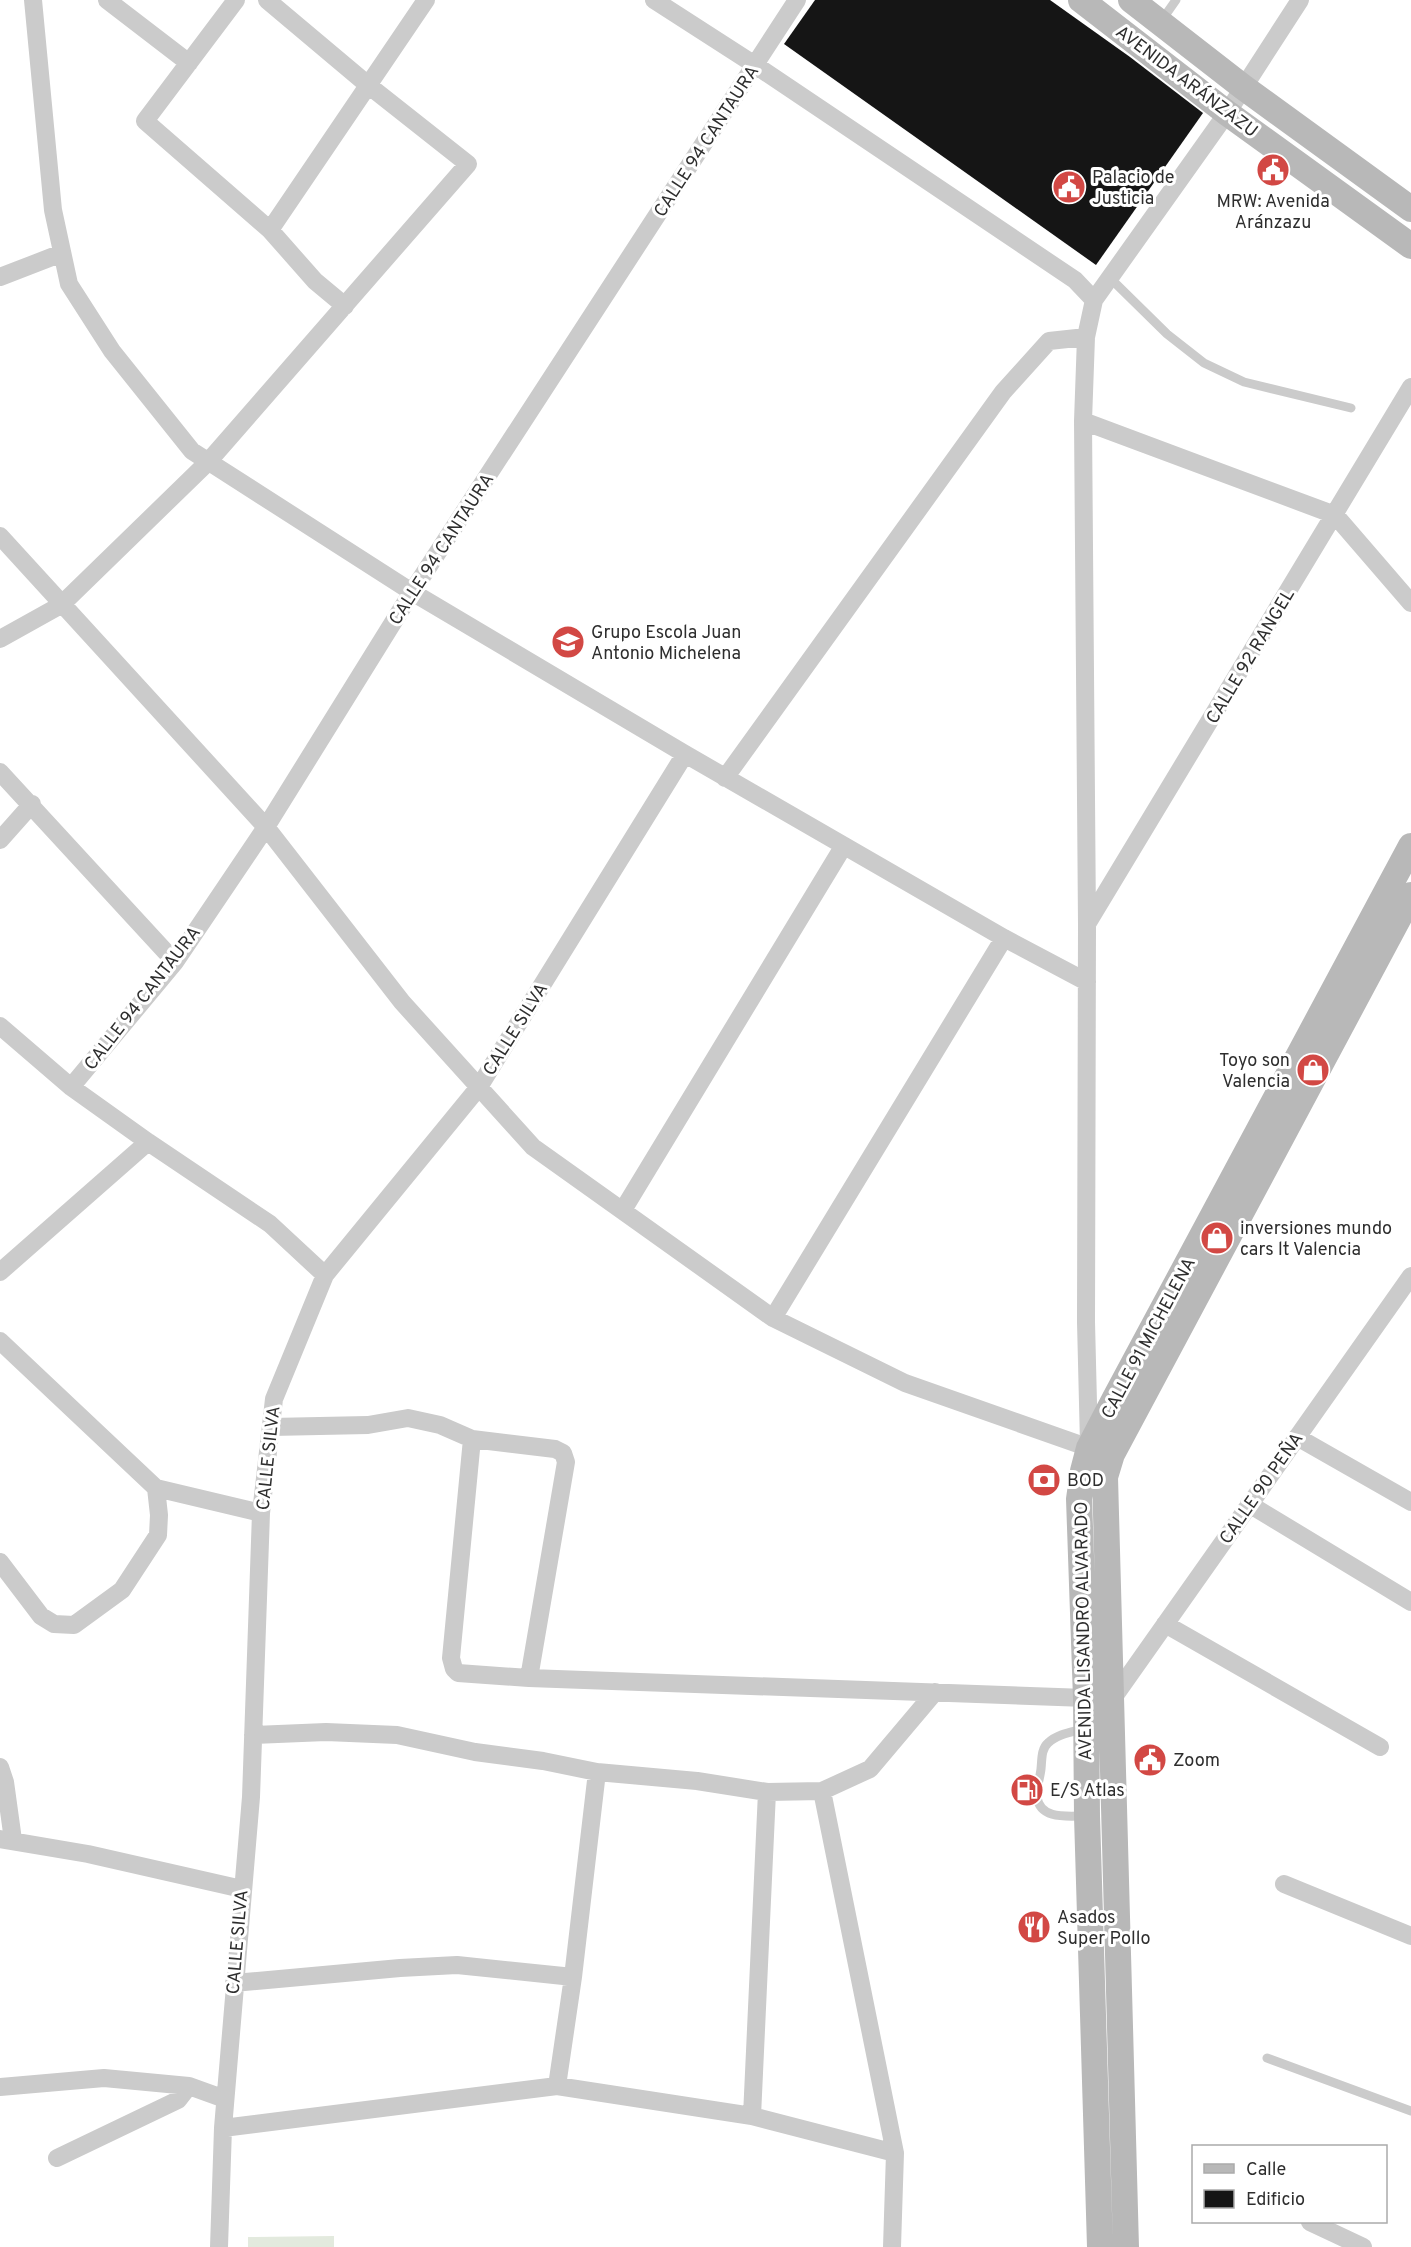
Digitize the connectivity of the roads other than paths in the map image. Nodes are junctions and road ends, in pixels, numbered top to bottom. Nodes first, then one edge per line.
1 (33, 0) edge
2 (107, 0) edge
3 (236, 0) edge
4 (267, 0) edge
5 (426, 0) edge
6 (654, 0) edge
7 (797, 0) edge
8 (1081, 0) edge
9 (1131, 0) edge
10 (1176, 0) edge
11 (1300, 0) edge
12 (1161, 23) junction
13 (189, 63) junction
14 (755, 65) junction
15 (368, 85) junction
16 (1243, 87) junction
17 (1227, 113) junction
18 (1411, 209) edge
19 (270, 230) junction
20 (1411, 246) edge
21 (62, 254) junction
22 (0, 277) edge
23 (1109, 277) junction
24 (1094, 300) junction
25 (345, 306) junction
26 (1086, 336) junction
27 (1411, 387) edge
28 (1352, 408) dead end
29 (1083, 421) junction
30 (208, 462) junction
31 (1335, 515) junction
32 (0, 536) edge
33 (412, 592) junction
34 (1411, 603) edge
35 (61, 605) junction
36 (0, 639) edge
37 (685, 754) junction
38 (0, 772) edge
39 (725, 778) junction
40 (32, 804) junction
41 (266, 827) junction
42 (0, 840) edge
43 (1411, 846) edge
44 (843, 847) junction
45 (1411, 895) edge
46 (1088, 924) junction
47 (1004, 938) junction
48 (175, 962) junction
49 (1087, 982) junction
50 (0, 1026) edge
51 (71, 1087) junction
52 (479, 1087) junction
53 (148, 1142) junction
54 (623, 1210) junction
55 (0, 1272) edge
56 (325, 1275) junction
57 (1411, 1276) edge
58 (772, 1318) junction
59 (0, 1341) edge
60 (271, 1427) junction
61 (1297, 1437) junction
62 (472, 1439) junction
63 (1100, 1451) junction
64 (156, 1488) junction
65 (1411, 1502) edge
66 (1249, 1504) junction
67 (261, 1513) junction
68 (0, 1562) edge
69 (1411, 1602) edge
70 (1165, 1624) junction
71 (529, 1678) junction
72 (935, 1692) junction
73 (1098, 1699) junction
74 (1086, 1728) junction
75 (254, 1735) junction
76 (1380, 1747) dead end
77 (0, 1767) edge
78 (597, 1772) junction
79 (822, 1791) junction
80 (767, 1792) junction
81 (1087, 1816) junction
82 (6, 1839) edge
83 (1284, 1884) dead end
84 (242, 1889) junction
85 (1411, 1936) edge
86 (573, 1977) junction
87 (234, 1983) junction
88 (1268, 2058) dead end
89 (189, 2086) junction
90 (557, 2086) junction
91 (0, 2087) edge
92 (225, 2099) junction
93 (1411, 2111) edge
94 (752, 2116) junction
95 (223, 2128) junction
96 (895, 2153) junction
97 (57, 2158) dead end
98 (1312, 2223) edge
99 (219, 2247) edge
100 (892, 2247) edge
101 (1100, 2247) edge
102 (1126, 2247) edge
103 (1363, 2247) edge

1 - 21 street
2 - 13 street
3 - 13 street
4 - 15 street
5 - 15 street
6 - 14 street
7 - 14 street, CALLE 94 CANTAURA
8 - 17 street, AVENIDA ARÁNZAZU
9 - 12 street, AVENIDA ARÁNZAZU
10 - 12 lane
11 - 16 street
12 - 16 street, AVENIDA ARÁNZAZU
13 - 19 street
14 - 24 street
14 - 33 street, CALLE 94 CANTAURA
15 - 19 street
15 - 25 street
16 - 17 street
16 - 18 street, AVENIDA ARÁNZAZU
17 - 20 street, AVENIDA ARÁNZAZU
17 - 23 street
19 - 25 street
21 - 22 street
21 - 30 street
23 - 24 street
23 - 28 lane
24 - 26 street
25 - 30 street
26 - 29 street
26 - 39 street
27 - 31 street, CALLE 92 RANGEL
29 - 31 street
29 - 46 street
30 - 33 street
30 - 35 street
31 - 34 street
31 - 46 street, CALLE 92 RANGEL
32 - 35 street
33 - 37 street
33 - 41 street, CALLE 94 CANTAURA
35 - 36 street
35 - 41 street
37 - 39 street
37 - 52 street, CALLE SILVA
38 - 40 street
39 - 44 street
40 - 42 street
40 - 48 street
41 - 48 street, CALLE 94 CANTAURA
41 - 52 street
43 - 63 street, CALLE 91 MICHELENA
44 - 47 street
44 - 54 street
45 - 63 street, CALLE 91 MICHELENA
46 - 49 street
47 - 49 street
47 - 58 street
48 - 51 street, CALLE 94 CANTAURA
49 - 63 street
50 - 51 street
51 - 53 street
52 - 54 street
52 - 56 street, CALLE SILVA
53 - 55 street
53 - 56 street
54 - 58 street
56 - 60 street, CALLE SILVA
57 - 61 street, CALLE 90 PEÑA
58 - 63 street
59 - 64 street
60 - 62 street
60 - 67 street, CALLE SILVA
61 - 65 street
61 - 66 street, CALLE 90 PEÑA
62 - 71 street
62 - 71 street
63 - 73 street, AVENIDA LISANDRO ALVARADO
64 - 67 street
64 - 68 street
66 - 69 street
66 - 70 street, CALLE 90 PEÑA
67 - 75 street, CALLE SILVA
70 - 73 street, CALLE 90 PEÑA
70 - 76 street
71 - 72 street
72 - 73 street
72 - 79 street
73 - 74 street, AVENIDA LISANDRO ALVARADO
73 - 102 street, AVENIDA LISANDRO ALVARADO
74 - 81 street, AVENIDA LISANDRO ALVARADO
74 - 81 lane
75 - 78 street
75 - 84 street, CALLE SILVA
77 - 82 street
78 - 80 street
78 - 86 street
79 - 80 street
79 - 96 street
80 - 94 street
81 - 101 street, AVENIDA LISANDRO ALVARADO
82 - 84 street
83 - 85 street
84 - 87 street, CALLE SILVA
86 - 87 street
86 - 90 street
87 - 92 street, CALLE SILVA
88 - 93 lane
89 - 91 street
89 - 92 street
89 - 97 street
90 - 94 street
90 - 95 street
92 - 95 street, CALLE SILVA
94 - 96 street
95 - 99 street, CALLE SILVA
96 - 100 street
98 - 103 street

